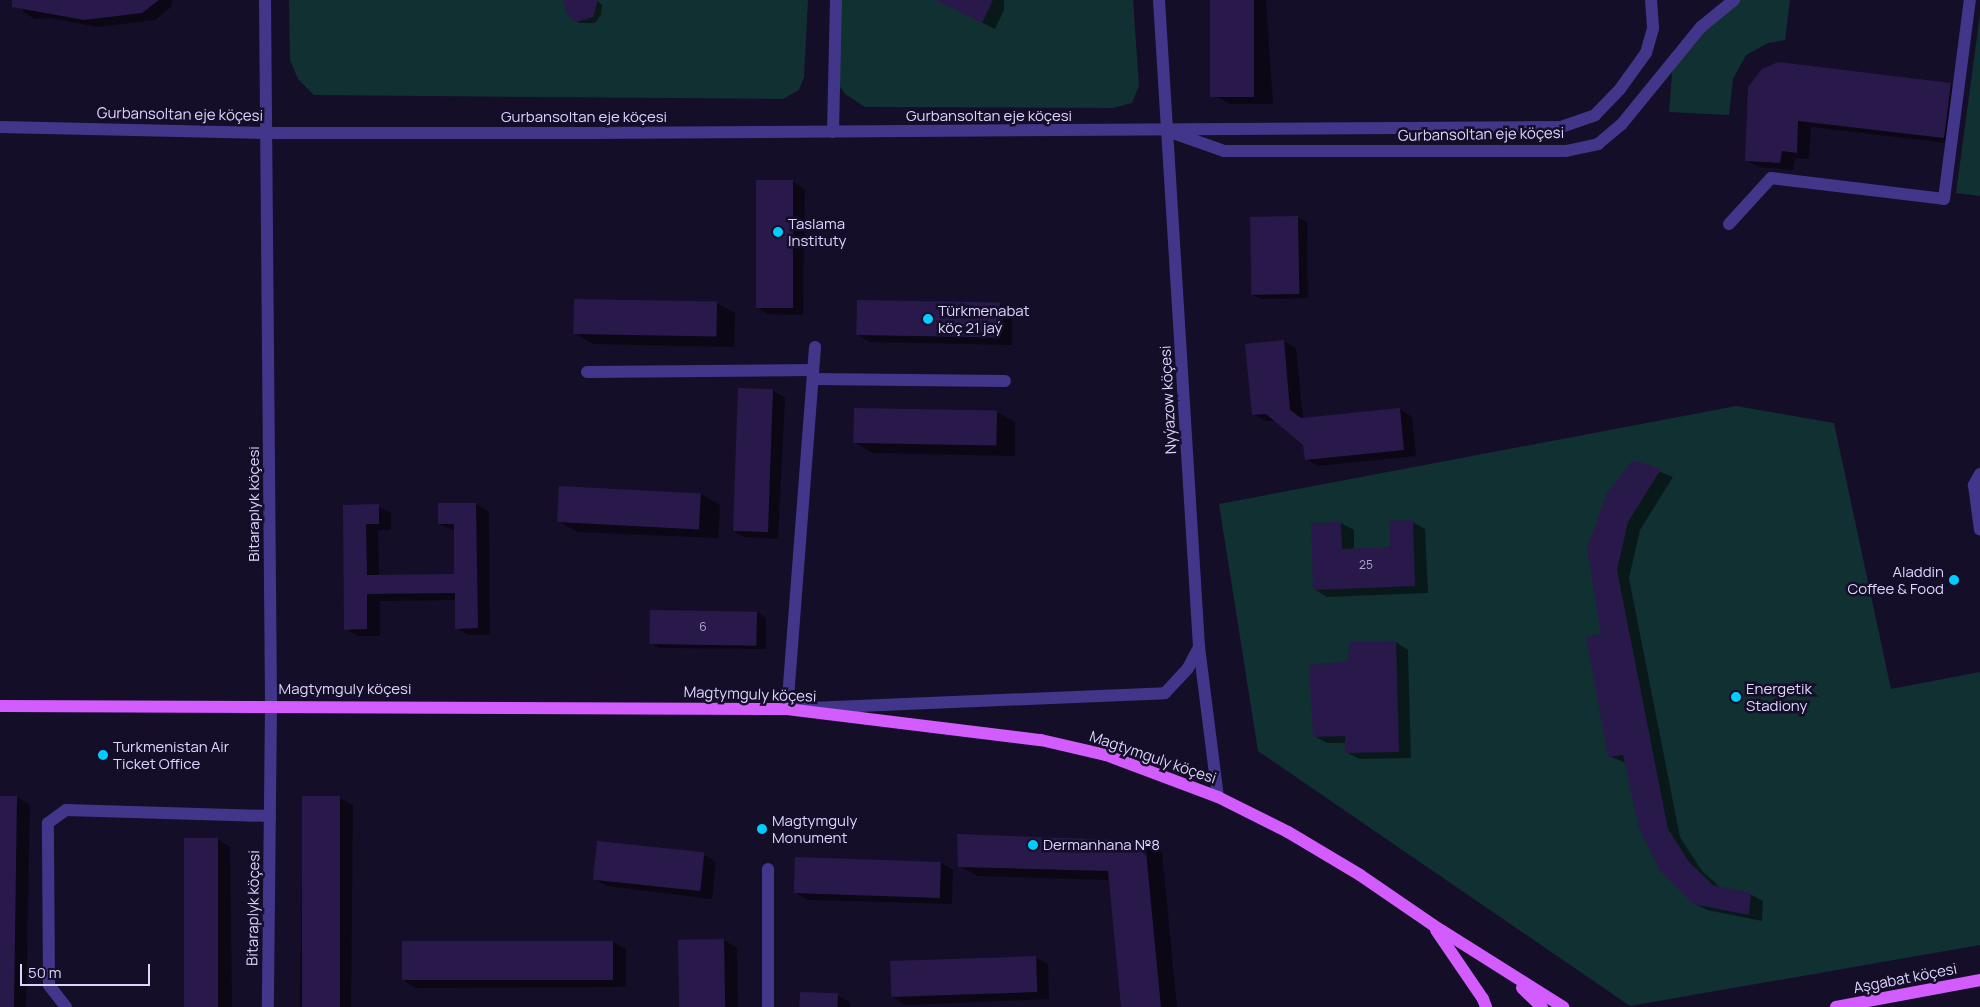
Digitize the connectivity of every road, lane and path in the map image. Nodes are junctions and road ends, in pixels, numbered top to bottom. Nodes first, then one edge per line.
1 (265, 0) edge
2 (836, 0) edge
3 (1159, 0) edge
4 (1651, 0) edge
5 (1734, 0) edge
6 (1970, 0) edge
7 (0, 127) edge
8 (833, 132) junction
9 (1168, 132) junction
10 (268, 133) junction
11 (1729, 224) dead end
12 (815, 347) dead end
13 (587, 372) dead end
14 (813, 375) junction
15 (1005, 381) dead end
16 (1980, 474) edge
17 (1980, 530) edge
18 (1199, 647) junction
19 (271, 704) junction
20 (0, 706) edge
21 (787, 709) junction
22 (1218, 797) junction
23 (270, 816) junction
24 (768, 869) dead end
25 (1433, 926) junction
26 (1500, 967) junction
27 (1980, 980) edge
28 (66, 1007) edge
29 (268, 1007) edge
30 (768, 1007) edge
31 (1486, 1007) edge
32 (1542, 1007) edge
33 (1563, 1007) edge
34 (1836, 1007) edge

1 - 10 street, Bitaraplyk köçesi
2 - 8 street
3 - 9 street, Nyýazow köçesi
4 - 9 street, Gurbansoltan eje köçesi
5 - 9 street, Gurbansoltan eje köçesi
6 - 11 street
7 - 10 street, Gurbansoltan eje köçesi
8 - 9 street, Gurbansoltan eje köçesi
8 - 10 street, Gurbansoltan eje köçesi
9 - 18 street, Nyýazow köçesi
10 - 19 street, Bitaraplyk köçesi
12 - 14 street
13 - 14 street
14 - 15 street
14 - 21 street
16 - 17 street
18 - 21 street
18 - 22 street, Nyýazow köçesi
19 - 20 main road, Magtymguly köçesi
19 - 21 main road, Magtymguly köçesi
19 - 23 street, Bitaraplyk köçesi
21 - 22 main road, Magtymguly köçesi
22 - 25 main road, Magtymguly köçesi
23 - 28 street
23 - 29 street, Bitaraplyk köçesi
24 - 30 street
25 - 26 main road, Magtymguly köçesi
25 - 31 main road
26 - 32 main road, Magtymguly köçesi
26 - 33 main road, Magtymguly köçesi
27 - 34 main road, Aşgabat köçesi

